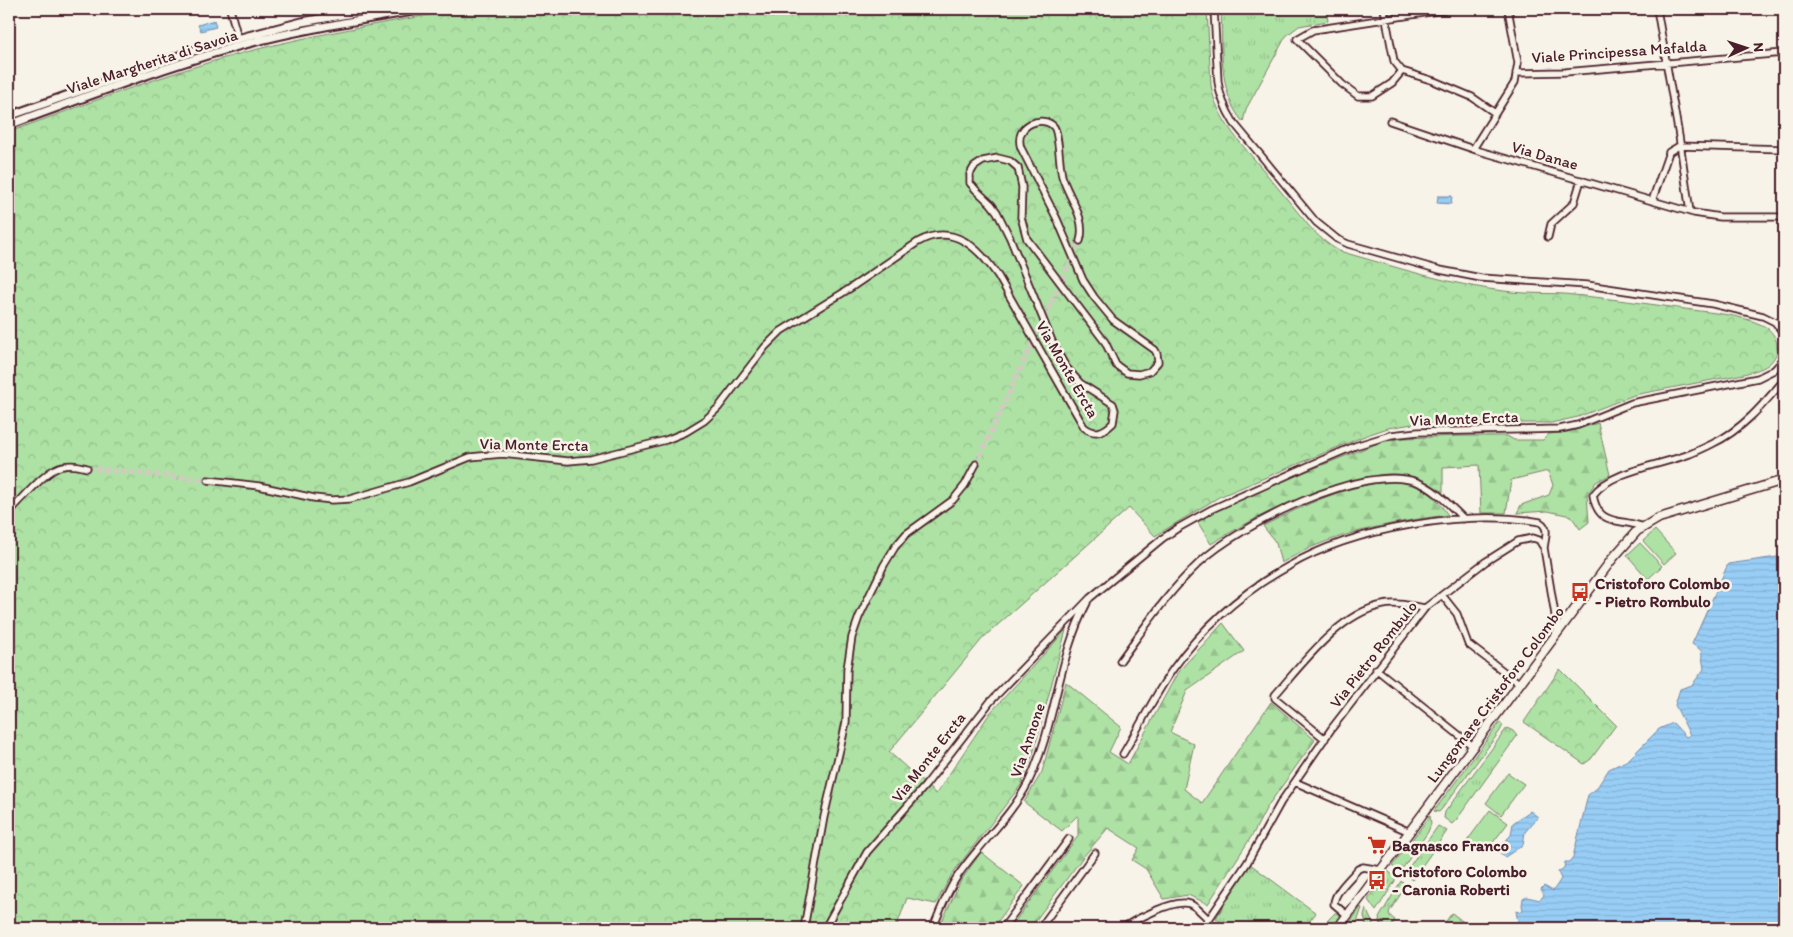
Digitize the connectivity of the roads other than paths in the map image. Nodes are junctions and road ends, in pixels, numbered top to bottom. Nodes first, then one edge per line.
1 (230, 9) edge
2 (376, 9) edge
3 (424, 9) edge
4 (1214, 9) edge
5 (1384, 9) edge
6 (1450, 9) edge
7 (1508, 9) edge
8 (1657, 9) edge
9 (1385, 18) junction
10 (238, 38) junction
11 (1784, 53) edge
12 (1667, 62) junction
13 (1402, 71) junction
14 (1516, 73) junction
15 (1495, 114) junction
16 (9, 116) edge
17 (1390, 122) dead end
18 (9, 125) edge
19 (1680, 146) junction
20 (1473, 149) junction
21 (1784, 149) edge
22 (1581, 180) junction
23 (1652, 201) junction
24 (1692, 213) junction
25 (1784, 217) edge
26 (1548, 237) dead end
27 (1080, 241) tunnel mouth
28 (1784, 334) edge
29 (1784, 359) edge
30 (1784, 380) edge
31 (976, 464) tunnel mouth
32 (87, 468) tunnel mouth
33 (208, 480) tunnel mouth
34 (1784, 480) edge
35 (9, 512) edge
36 (1464, 519) junction
37 (1644, 527) junction
38 (1544, 548) junction
39 (1442, 595) junction
40 (1090, 598) junction
41 (1425, 608) junction
42 (1558, 633) junction
43 (1120, 661) dead end
44 (1376, 669) junction
45 (1520, 684) junction
46 (1324, 739) junction
47 (1474, 747) junction
48 (1123, 754) dead end
49 (1295, 782) junction
50 (1410, 832) junction
51 (1069, 839) dead end
52 (1095, 853) dead end
53 (1381, 870) junction
54 (1347, 915) junction
55 (1208, 919) junction
56 (804, 928) edge
57 (825, 928) edge
58 (933, 928) edge
59 (1003, 928) edge
60 (1040, 928) edge
61 (1122, 928) edge
62 (1203, 928) edge
63 (1338, 928) edge

1 - 10 street
2 - 10 street, Viale Margherita di Savoia
3 - 18 street, Viale Margherita di Savoia
4 - 28 street
5 - 9 street
6 - 9 street
7 - 14 street
8 - 12 street
9 - 13 street
9 - 13 street
10 - 16 street, Viale Margherita di Savoia
11 - 12 street, Viale Principessa Mafalda
12 - 14 street, Viale Principessa Mafalda
12 - 19 street
13 - 15 street
14 - 15 street
15 - 20 street
17 - 20 street, Via Danae
19 - 21 street
19 - 23 street
19 - 24 street
20 - 22 street, Via Danae
22 - 23 street, Via Danae
22 - 26 street
23 - 24 street, Via Danae
24 - 25 street, Via Danae
27 - 33 street, Via Monte Ercta
29 - 40 street, Via Monte Ercta
30 - 37 street
31 - 56 street
32 - 35 street
34 - 37 main road, Lungomare Cristoforo Colombo
36 - 38 street
36 - 43 street
36 - 48 street
37 - 42 main road, Lungomare Cristoforo Colombo
38 - 39 street, Via Pietro Rombulo
38 - 42 street
39 - 41 street, Via Pietro Rombulo
39 - 45 street
40 - 57 street, Via Monte Ercta
40 - 58 street, Via Annone
41 - 44 street, Via Pietro Rombulo
41 - 46 street
42 - 45 main road, Lungomare Cristoforo Colombo
44 - 46 street, Via Pietro Rombulo
44 - 47 street
45 - 47 main road, Lungomare Cristoforo Colombo
46 - 49 street, Via Pietro Rombulo
47 - 50 main road, Lungomare Cristoforo Colombo
49 - 50 street
49 - 55 street, Via Pietro Rombulo
50 - 53 main road, Lungomare Cristoforo Colombo
51 - 59 street
52 - 60 street
53 - 54 main road, Lungomare Cristoforo Colombo
53 - 54 street
54 - 63 main road, Lungomare Cristoforo Colombo
55 - 61 street
55 - 62 street, Via Pietro Rombulo

